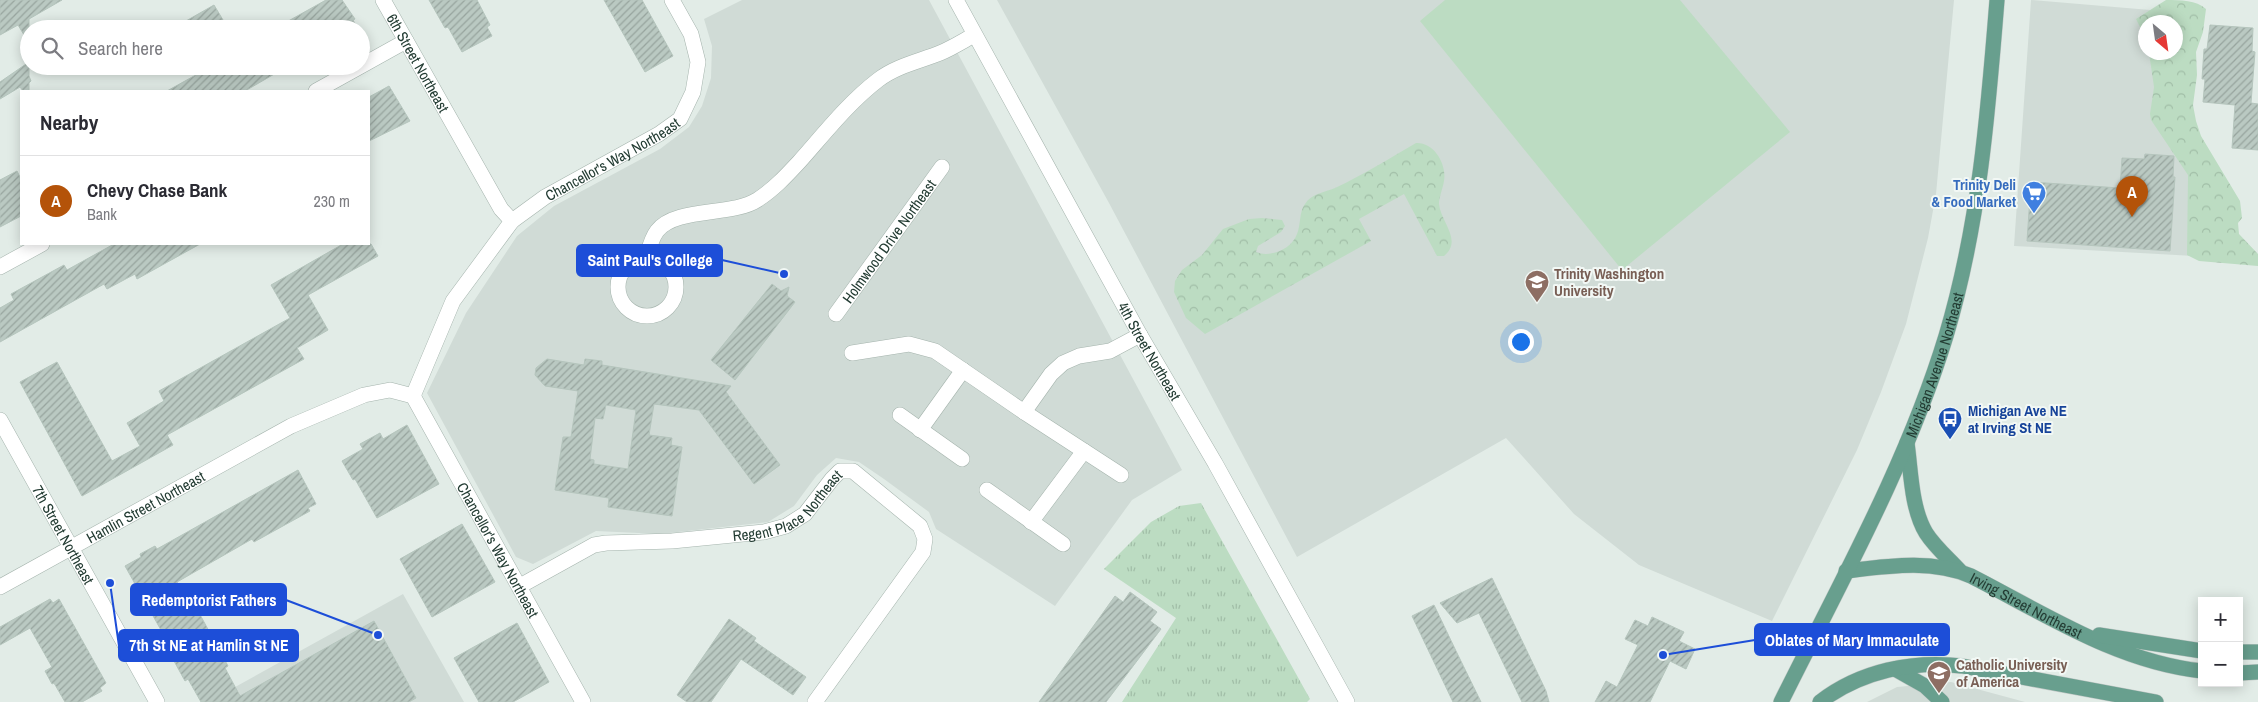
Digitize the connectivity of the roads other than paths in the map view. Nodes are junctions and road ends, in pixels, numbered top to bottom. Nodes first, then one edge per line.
1 (382, 0) edge
2 (672, 0) edge
3 (956, 0) edge
4 (1997, 0) edge
5 (974, 35) junction
6 (406, 41) junction
7 (370, 61) edge
8 (345, 75) edge
9 (318, 90) edge
10 (942, 167) dead end
11 (512, 221) junction
12 (40, 245) edge
13 (646, 259) dead end
14 (0, 267) edge
15 (836, 314) dead end
16 (1140, 335) junction
17 (852, 353) dead end
18 (963, 370) junction
19 (413, 396) junction
20 (1024, 412) junction
21 (900, 415) dead end
22 (0, 420) edge
23 (920, 430) junction
24 (1907, 443) junction
25 (1084, 451) junction
26 (962, 459) dead end
27 (1121, 475) dead end
28 (987, 490) dead end
29 (1031, 522) junction
30 (1063, 544) dead end
31 (71, 548) junction
32 (1846, 571) junction
33 (1961, 572) junction
34 (520, 586) junction
35 (0, 587) edge
36 (2076, 631) junction
37 (2198, 650) edge
38 (2243, 652) edge
39 (2258, 652) edge
40 (1894, 669) junction
41 (2198, 670) edge
42 (2258, 672) edge
43 (2243, 673) edge
44 (157, 702) edge
45 (583, 702) edge
46 (815, 702) edge
47 (1347, 702) edge
48 (1781, 702) edge
49 (1820, 702) edge
50 (1942, 702) edge
51 (2156, 702) edge

1 - 6 street, 6th Street Northeast
2 - 11 street, Chancellor's Way Northeast
3 - 5 street, 4th Street Northeast
4 - 24 main road, Michigan Avenue Northeast
5 - 13 street
5 - 16 street, 4th Street Northeast
6 - 7 street
6 - 11 street, 6th Street Northeast
8 - 9 street
10 - 15 street, Holmwood Drive Northeast
11 - 19 street, Chancellor's Way Northeast
12 - 14 street
16 - 20 street
16 - 47 street, 4th Street Northeast
17 - 18 street
18 - 20 street
18 - 23 street
19 - 31 street, Hamlin Street Northeast
19 - 34 street, Chancellor's Way Northeast
20 - 25 street
21 - 23 street
22 - 31 street, 7th Street Northeast
23 - 26 street
24 - 32 main road, Michigan Avenue Northeast
24 - 33 main road
25 - 27 street
25 - 29 street
28 - 29 street
29 - 30 street
31 - 35 street, Hamlin Street Northeast
31 - 44 street, 7th Street Northeast
32 - 33 main road, Irving Street Northeast
32 - 48 main road, Michigan Avenue Northeast
33 - 36 main road, Irving Street Northeast
34 - 45 street, Chancellor's Way Northeast
34 - 46 street, Regent Place Northeast
36 - 37 main road
36 - 41 main road, Irving Street Northeast
38 - 39 main road
40 - 49 main road
40 - 50 main road
40 - 51 main road
42 - 43 main road

